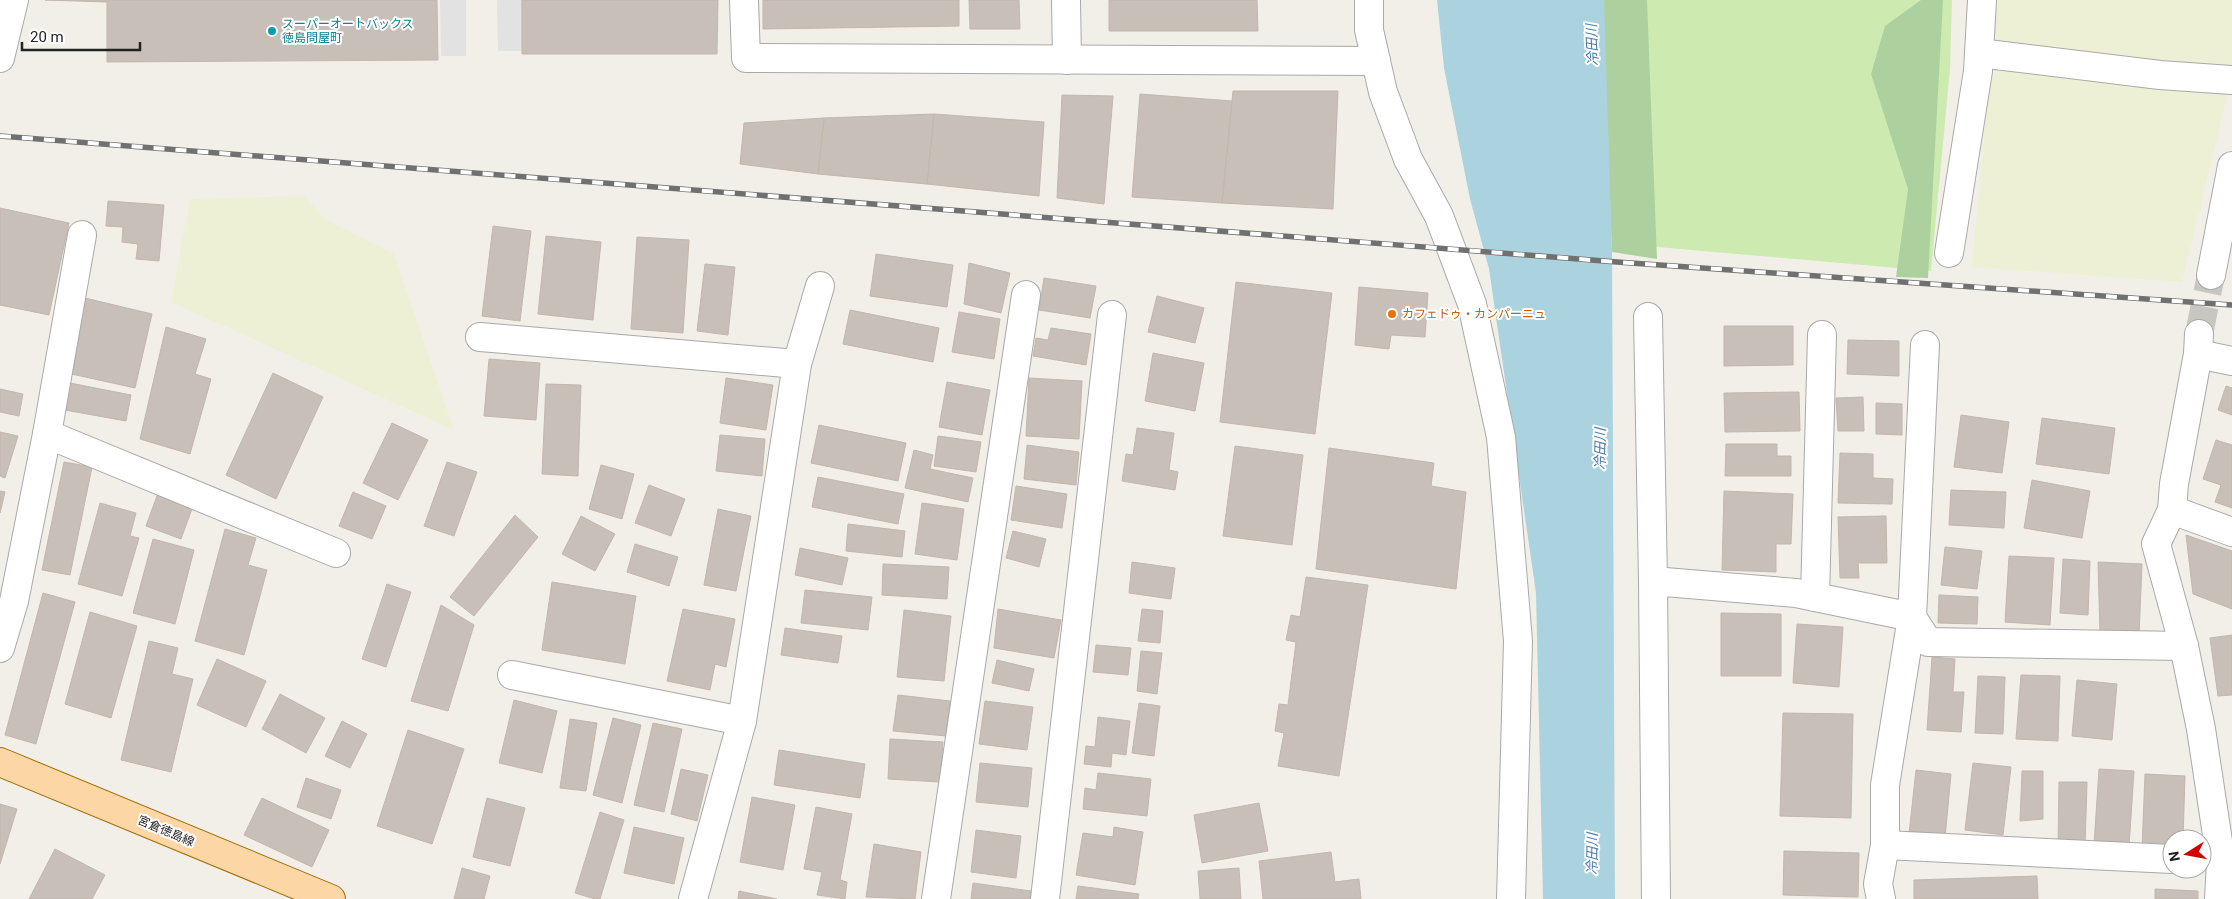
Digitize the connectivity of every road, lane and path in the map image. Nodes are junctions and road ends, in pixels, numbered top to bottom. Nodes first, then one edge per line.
1 (14, 0) edge
2 (744, 0) edge
3 (1066, 0) edge
4 (1369, 0) edge
5 (1982, 0) edge
6 (1979, 53) junction
7 (0, 58) edge
8 (1067, 60) junction
9 (1376, 61) junction
10 (2232, 80) edge
11 (2232, 166) edge
12 (82, 235) dead end
13 (1949, 253) dead end
14 (2211, 275) tunnel mouth
15 (820, 286) dead end
16 (1026, 295) dead end
17 (1112, 315) dead end
18 (1648, 317) dead end
19 (1822, 335) dead end
20 (480, 337) dead end
21 (1925, 344) dead end
22 (2232, 361) edge
23 (797, 364) junction
24 (47, 434) junction
25 (2172, 510) junction
26 (2232, 532) edge
27 (336, 553) dead end
28 (1653, 581) junction
29 (1815, 597) junction
30 (1912, 617) junction
31 (2184, 646) junction
32 (0, 648) edge
33 (512, 675) dead end
34 (742, 721) junction
35 (0, 762) edge
36 (2209, 829) edge
37 (1885, 845) junction
38 (2162, 859) edge
39 (2212, 861) edge
40 (327, 898) edge
41 (693, 899) edge
42 (936, 899) edge
43 (1045, 899) edge
44 (1511, 899) edge
45 (1656, 899) edge
46 (1881, 899) edge
47 (2219, 899) edge

1 - 7 street
2 - 8 street
3 - 8 street
4 - 9 street
5 - 6 street
6 - 10 street
6 - 13 street
8 - 9 street
9 - 44 street
11 - 14 street
12 - 24 street
15 - 23 street
16 - 42 street
17 - 43 street
18 - 28 street
19 - 29 street
20 - 23 street
21 - 30 street
22 - 25 street
23 - 34 street
24 - 27 street
24 - 32 street
25 - 26 street
25 - 31 street
28 - 29 street
28 - 45 street
29 - 30 street
30 - 31 street
30 - 37 street
31 - 36 street
33 - 34 street
34 - 41 street
35 - 40 main road, 宮倉徳島線
37 - 38 street
37 - 46 street
39 - 47 street

